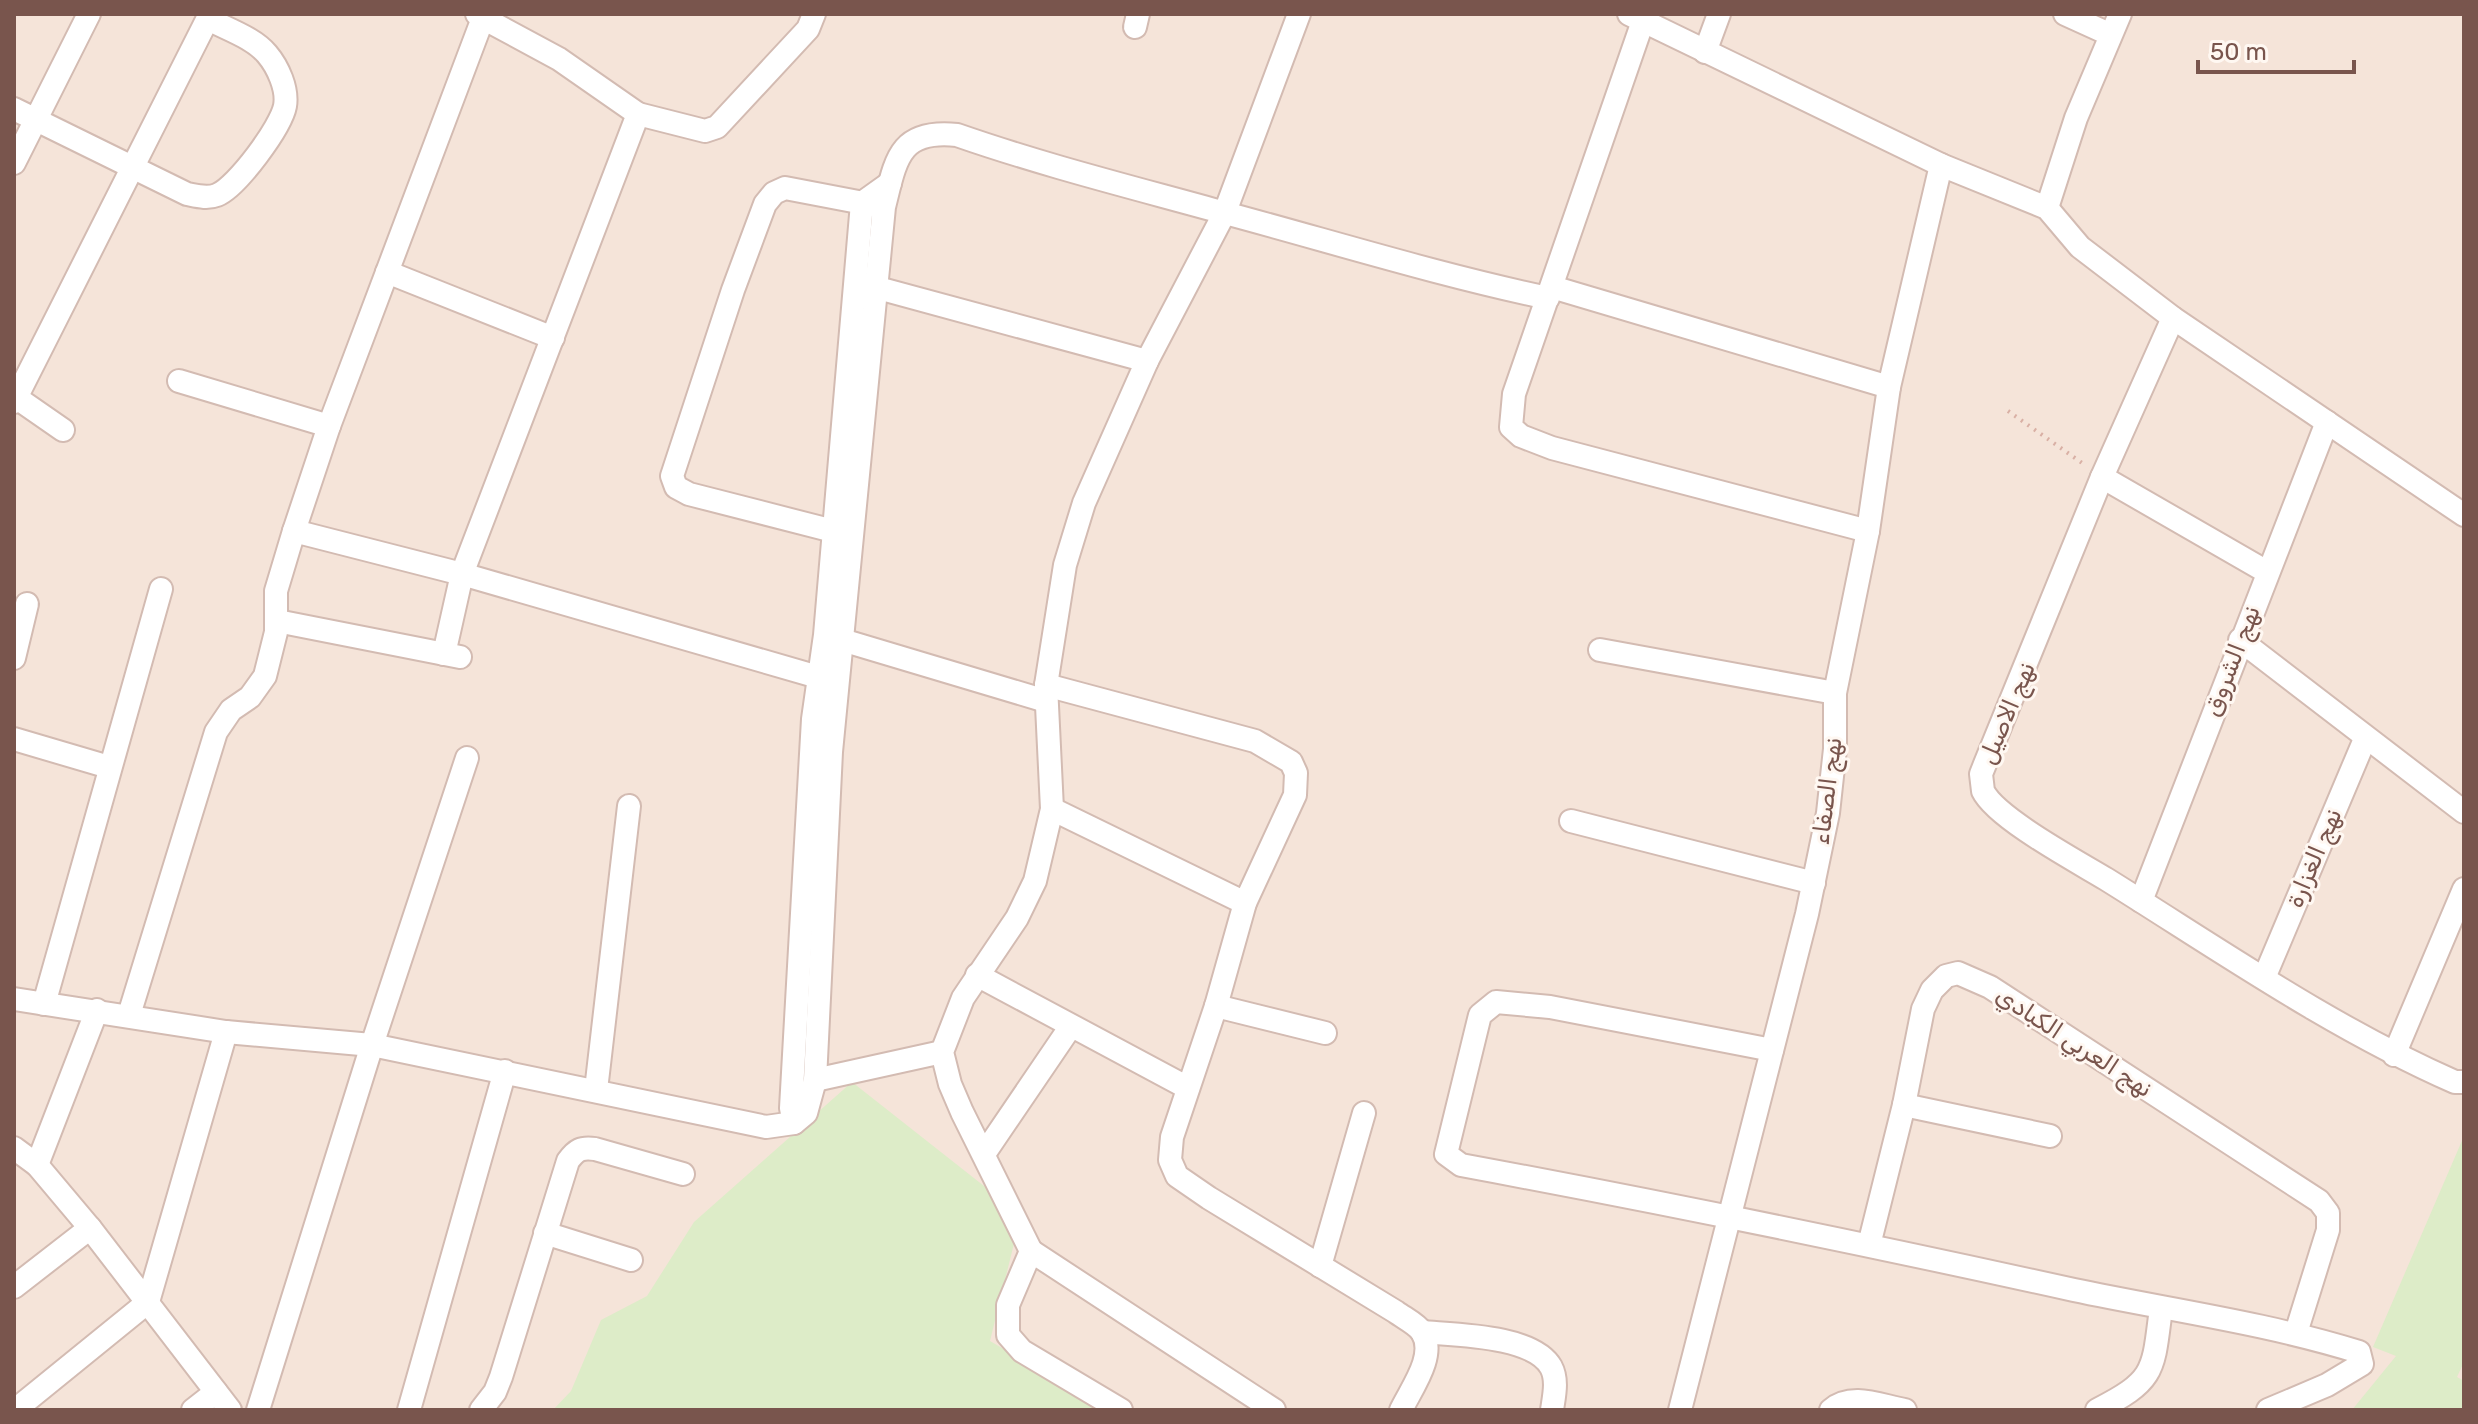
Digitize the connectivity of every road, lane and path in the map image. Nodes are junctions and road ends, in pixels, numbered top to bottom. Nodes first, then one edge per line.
1 (89, 14) edge
2 (814, 14) edge
3 (1299, 14) edge
4 (1719, 14) edge
5 (2065, 14) edge
6 (209, 16) edge
7 (480, 16) edge
8 (1636, 18) edge
9 (2114, 24) edge
10 (1705, 52) junction
11 (14, 109) edge
12 (638, 114) junction
13 (36, 119) junction
14 (14, 163) edge
15 (1941, 165) junction
16 (134, 169) junction
17 (873, 205) junction
18 (2047, 208) junction
19 (1225, 212) junction
20 (387, 272) junction
21 (868, 286) junction
22 (1550, 292) junction
23 (2173, 318) junction
24 (553, 338) junction
25 (1147, 361) junction
26 (179, 381) dead end
27 (1889, 387) junction
28 (15, 398) edge
29 (2008, 411) dead end
30 (2327, 422) junction
31 (329, 426) junction
32 (63, 430) dead end
33 (2102, 477) junction
34 (2464, 515) edge
35 (294, 531) junction
36 (1868, 531) junction
37 (845, 534) junction
38 (2267, 572) junction
39 (462, 574) junction
40 (161, 589) dead end
41 (27, 604) dead end
42 (277, 621) junction
43 (835, 637) junction
44 (2240, 640) junction
45 (1600, 650) dead end
46 (14, 658) edge
47 (827, 680) junction
48 (1046, 693) junction
49 (1835, 693) junction
50 (14, 739) edge
51 (2365, 739) junction
52 (467, 758) dead end
53 (109, 767) junction
54 (629, 806) dead end
55 (1052, 809) junction
56 (2464, 812) edge
57 (1571, 821) dead end
58 (1814, 883) junction
59 (2464, 889) edge
60 (2141, 901) junction
61 (1245, 903) junction
62 (977, 975) junction
63 (2264, 978) junction
64 (14, 999) edge
65 (44, 1004) junction
66 (1216, 1006) junction
67 (97, 1010) junction
68 (129, 1015) junction
69 (1071, 1026) junction
70 (226, 1032) junction
71 (1325, 1033) dead end
72 (372, 1045) junction
73 (1772, 1050) junction
74 (942, 1052) junction
75 (2394, 1055) junction
76 (505, 1071) junction
77 (815, 1080) junction
78 (2464, 1082) edge
79 (1188, 1088) junction
80 (596, 1090) junction
81 (1904, 1105) junction
82 (1364, 1113) dead end
83 (794, 1123) junction
84 (2050, 1136) dead end
85 (14, 1148) edge
86 (984, 1154) junction
87 (37, 1165) junction
88 (683, 1174) dead end
89 (1728, 1214) junction
90 (90, 1228) junction
91 (545, 1233) junction
92 (1869, 1245) junction
93 (1031, 1251) junction
94 (631, 1260) dead end
95 (1320, 1266) junction
96 (14, 1287) edge
97 (148, 1302) junction
98 (2161, 1308) junction
99 (1422, 1332) junction
100 (2296, 1333) junction
101 (216, 1392) junction
102 (15, 1410) edge
103 (193, 1410) edge
104 (230, 1410) edge
105 (258, 1410) edge
106 (409, 1410) edge
107 (481, 1410) edge
108 (1121, 1410) edge
109 (1274, 1410) edge
110 (1401, 1410) edge
111 (1552, 1410) edge
112 (1680, 1410) edge
113 (1831, 1410) edge
114 (1905, 1410) edge
115 (2097, 1410) edge
116 (2268, 1410) edge

1 - 13 street
2 - 12 street
3 - 19 street
4 - 10 street
5 - 9 street
6 - 16 street
6 - 16 street
7 - 12 street
7 - 20 street
8 - 10 street
8 - 22 street
9 - 18 street
10 - 15 street
11 - 13 street
12 - 24 street
13 - 14 street
13 - 16 street
15 - 18 street
15 - 27 street, نهج الصفاء
16 - 28 street
17 - 19 street
17 - 21 street
17 - 37 street
18 - 23 street
19 - 22 street
19 - 25 street
20 - 24 street
20 - 31 street
21 - 25 street
21 - 37 street
22 - 27 street
22 - 36 street
23 - 30 street
23 - 33 street, نهج الاصيل
24 - 39 street
25 - 48 street
26 - 31 street
27 - 36 street, نهج الصفاء
28 - 32 street
29 - 33 path
30 - 34 street
30 - 38 street, نهج الشروق
31 - 35 street
33 - 38 street
33 - 60 street, نهج الاصيل
35 - 39 street
35 - 42 street
36 - 49 street, نهج الصفاء
37 - 43 street
38 - 44 street, نهج الشروق
39 - 42 street
39 - 47 street
40 - 53 street
41 - 46 street
42 - 68 street
43 - 47 street
43 - 48 street
44 - 51 street
44 - 60 street, نهج الشروق
45 - 49 street
47 - 77 street
47 - 83 street
48 - 55 street
48 - 61 street
49 - 58 street, نهج الصفاء
50 - 53 street
51 - 56 street
51 - 63 street, نهج الغزارة
52 - 72 street
53 - 65 street
54 - 80 street
55 - 61 street
55 - 62 street
57 - 58 street
58 - 73 street, نهج الصفاء
59 - 75 street
60 - 63 street, نهج الاصيل
61 - 66 street
62 - 69 street
62 - 74 street
63 - 75 street, نهج الاصيل
64 - 65 street
65 - 67 street
66 - 71 street
66 - 79 street
67 - 68 street
67 - 87 street
68 - 70 street
69 - 79 street
69 - 86 street
70 - 72 street
70 - 97 street
72 - 76 street
72 - 105 street
73 - 89 street, نهج الصفاء
73 - 89 street
74 - 77 street
74 - 86 street
75 - 78 street, نهج الاصيل
76 - 80 street
76 - 106 street
77 - 83 street
79 - 95 street
80 - 83 street
81 - 84 street
81 - 92 street, نهج العربي الكبادي
81 - 100 street, نهج العربي الكبادي
82 - 95 street
85 - 87 street
86 - 93 street
87 - 90 street
88 - 91 street
89 - 92 street
89 - 112 street, نهج الصفاء
90 - 96 street
90 - 97 street
91 - 94 street
91 - 107 street
92 - 98 street
93 - 108 street
93 - 109 street
95 - 99 street
97 - 101 street
97 - 102 street
98 - 100 street
98 - 115 street
99 - 110 street
99 - 111 street
100 - 116 street
101 - 103 street
101 - 104 street
113 - 114 street

